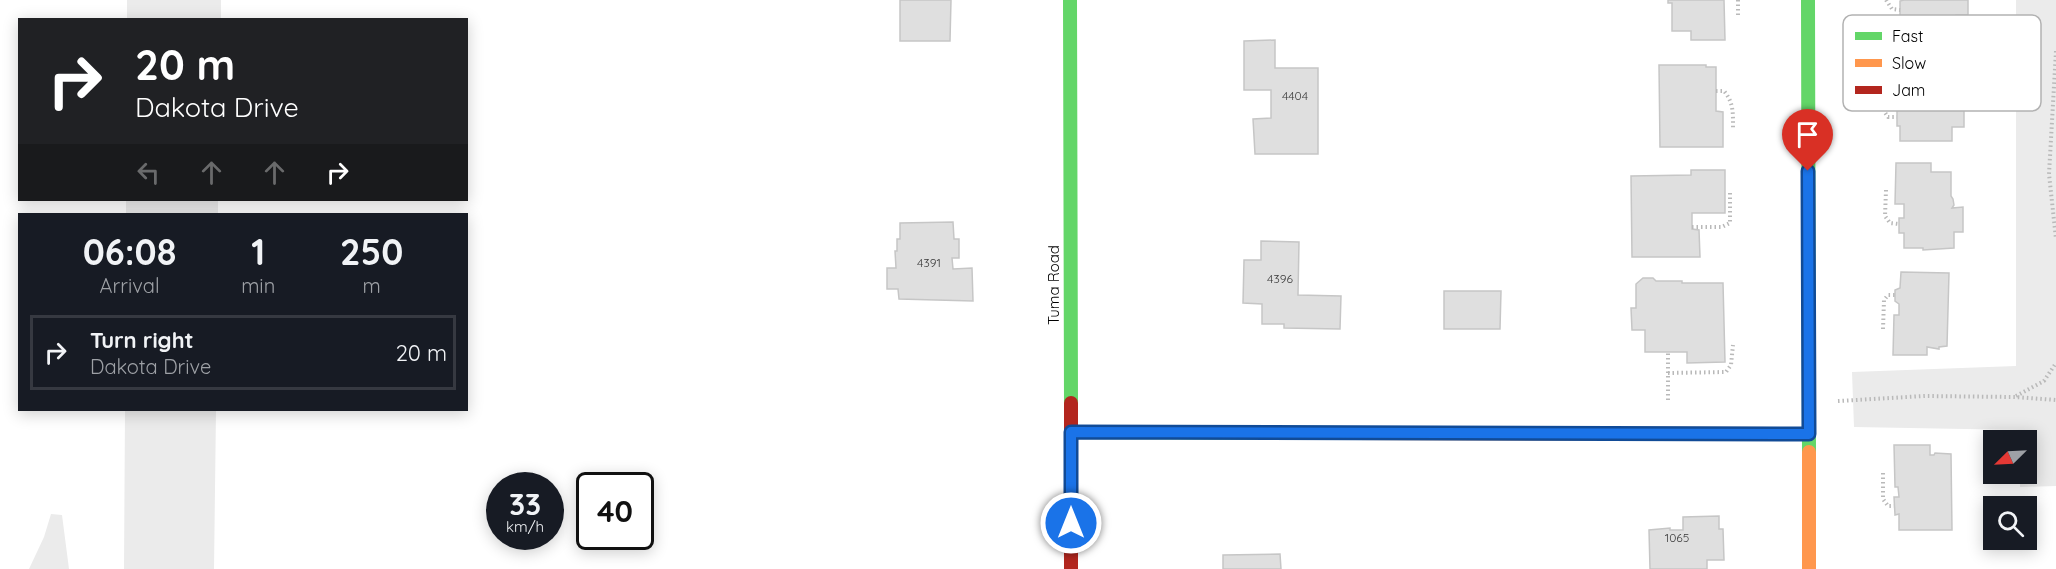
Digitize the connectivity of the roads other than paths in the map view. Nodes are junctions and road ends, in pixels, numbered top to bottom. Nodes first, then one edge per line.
1 (1070, 0) edge
2 (1808, 0) edge
3 (1071, 432) junction
4 (1809, 434) junction
5 (1071, 569) edge
6 (1809, 569) edge

1 - 3 street, Tuma Road
2 - 4 street
3 - 4 street
3 - 5 street, Tuma Road
4 - 6 street

